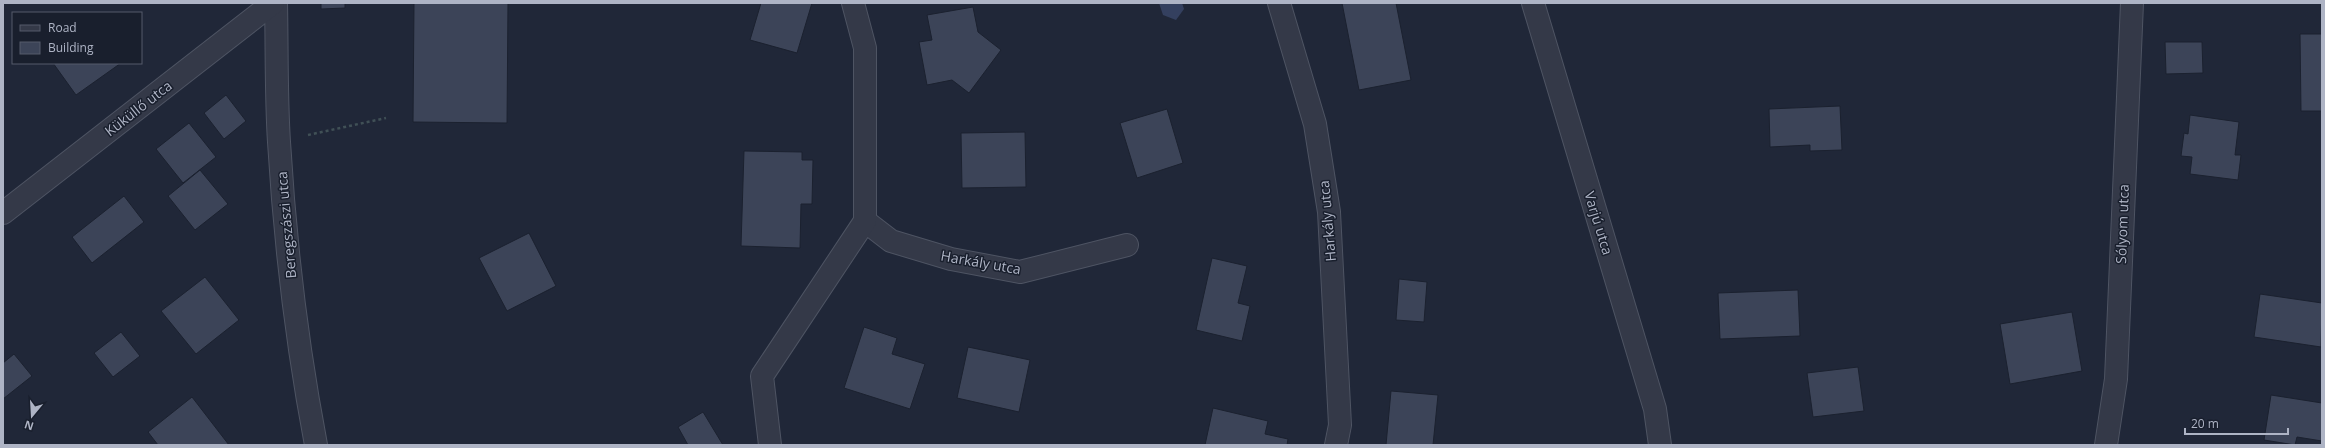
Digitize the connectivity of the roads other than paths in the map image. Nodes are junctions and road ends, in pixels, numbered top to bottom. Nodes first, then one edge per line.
1 (275, 3) edge
2 (852, 3) edge
3 (1279, 3) edge
4 (1532, 3) edge
5 (2132, 3) edge
6 (3, 213) edge
7 (864, 221) junction
8 (1127, 245) dead end
9 (316, 445) edge
10 (770, 445) edge
11 (1336, 445) edge
12 (1660, 445) edge
13 (2106, 445) edge

1 - 6 street, Küküllő utca
1 - 9 street, Beregszászi utca
2 - 7 street
3 - 11 street, Harkály utca
4 - 12 street, Varjú utca
5 - 13 street, Sólyom utca
7 - 8 street, Harkály utca
7 - 10 street

